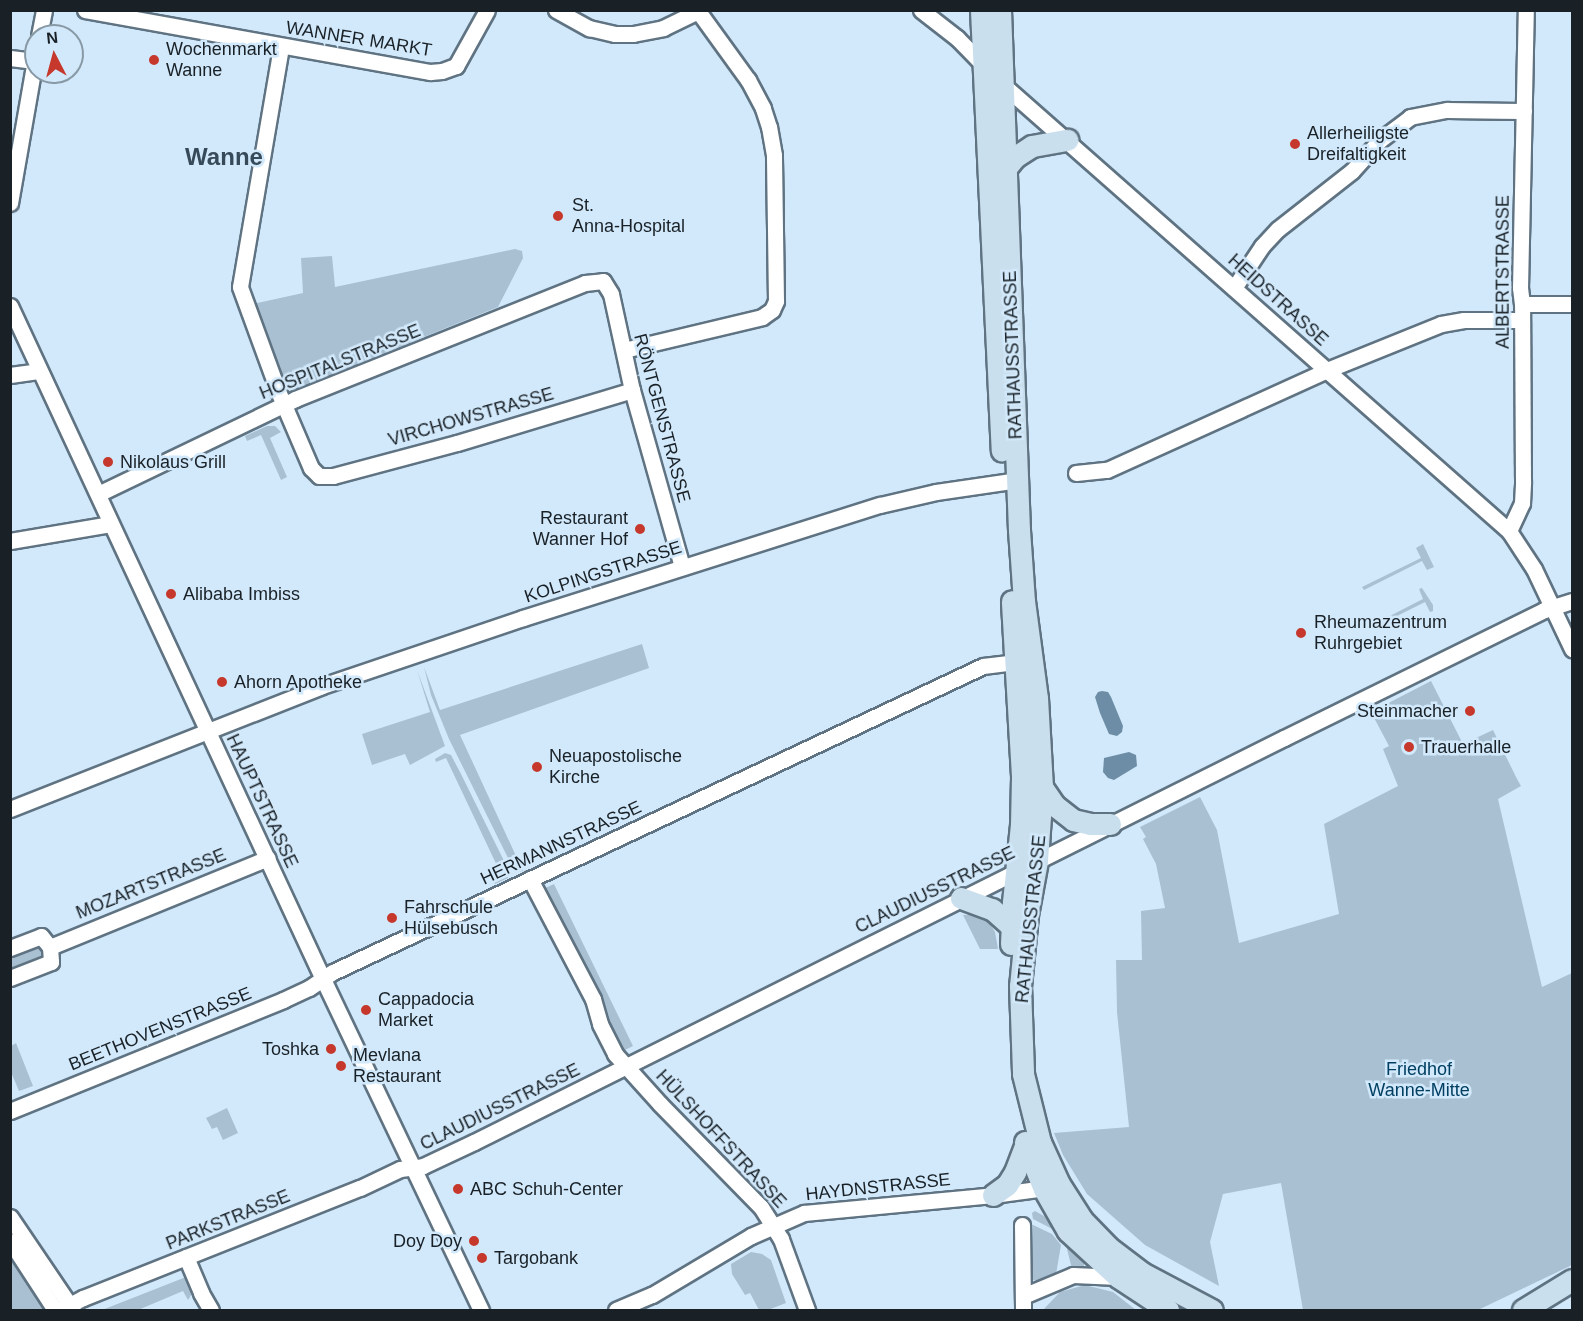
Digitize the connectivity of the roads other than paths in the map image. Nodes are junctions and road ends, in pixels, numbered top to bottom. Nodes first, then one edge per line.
1 (86, 10) edge
2 (488, 10) edge
3 (556, 10) edge
4 (921, 10) edge
5 (981, 10) edge
6 (1000, 10) edge
7 (1526, 10) edge
8 (698, 11) edge
9 (281, 47) junction
10 (982, 62) junction
11 (31, 84) edge
12 (1002, 84) junction
13 (1524, 111) junction
14 (1067, 140) junction
15 (1006, 168) junction
16 (10, 203) edge
17 (603, 281) joint
18 (1234, 288) junction
19 (1572, 304) edge
20 (10, 306) edge
21 (1522, 312) junction
22 (624, 350) junction
23 (40, 370) junction
24 (1327, 370) junction
25 (10, 375) edge
26 (632, 390) junction
27 (284, 404) junction
28 (1076, 473) dead end
29 (1011, 480) junction
30 (98, 494) junction
31 (111, 524) junction
32 (1509, 531) junction
33 (10, 541) edge
34 (682, 567) junction
35 (1572, 601) edge
36 (1552, 606) junction
37 (1572, 649) edge
38 (1015, 662) junction
39 (1037, 698) junction
40 (207, 730) junction
41 (1042, 787) junction
42 (10, 808) edge
43 (1110, 824) junction
44 (267, 858) junction
45 (1037, 861) junction
46 (1016, 871) junction
47 (530, 879) junction
48 (961, 898) junction
49 (1012, 927) junction
50 (50, 947) junction
51 (10, 948) edge
52 (10, 978) edge
53 (323, 979) junction
54 (626, 1066) junction
55 (11, 1110) edge
56 (1026, 1143) junction
57 (412, 1168) junction
58 (1051, 1187) junction
59 (993, 1196) junction
60 (10, 1217) edge
61 (774, 1225) junction
62 (1022, 1225) dead end
63 (10, 1241) edge
64 (186, 1257) junction
65 (1118, 1277) junction
66 (1572, 1280) edge
67 (1572, 1296) edge
68 (1023, 1303) edge
69 (68, 1309) edge
70 (55, 1311) edge
71 (211, 1311) edge
72 (480, 1311) edge
73 (616, 1311) edge
74 (807, 1311) edge
75 (1168, 1311) edge
76 (1212, 1311) edge
77 (1523, 1311) edge
78 (1550, 1311) edge

1 - 9 street, WANNER MARKT
2 - 9 street, WANNER MARKT
3 - 8 street
4 - 10 street, HEIDSTRASSE
5 - 10 street, RATHAUSSTRASSE
6 - 12 street, RATHAUSSTRASSE
7 - 13 street, ALBERTSTRASSE
8 - 22 street
9 - 27 street
10 - 12 street, HEIDSTRASSE
10 - 29 street, RATHAUSSTRASSE
11 - 16 street
12 - 14 street, HEIDSTRASSE
12 - 15 street, RATHAUSSTRASSE
13 - 18 street
13 - 21 street, ALBERTSTRASSE
14 - 15 street
14 - 18 street, HEIDSTRASSE
15 - 29 street, RATHAUSSTRASSE
17 - 22 street, RÖNTGENSTRASSE
17 - 27 street, HOSPITALSTRASSE
18 - 24 street, HEIDSTRASSE
19 - 21 street
20 - 23 street, HAUPTSTRASSE
21 - 24 street
21 - 32 street, ALBERTSTRASSE
22 - 26 street, RÖNTGENSTRASSE
23 - 25 street
23 - 30 street, HAUPTSTRASSE
24 - 28 street
24 - 32 street, HEIDSTRASSE
26 - 27 street, VIRCHOWSTRASSE
26 - 34 street, RÖNTGENSTRASSE
27 - 30 street, HOSPITALSTRASSE
29 - 34 street, KOLPINGSTRASSE
29 - 38 street, RATHAUSSTRASSE
29 - 39 street, RATHAUSSTRASSE
30 - 31 street, HAUPTSTRASSE
31 - 33 street
31 - 40 street, HAUPTSTRASSE
32 - 36 street, HEIDSTRASSE
34 - 40 street, KOLPINGSTRASSE
35 - 36 street, CLAUDIUSSTRASSE
36 - 37 street, HEIDSTRASSE
36 - 43 street, CLAUDIUSSTRASSE
38 - 39 street, RATHAUSSTRASSE
38 - 46 street, RATHAUSSTRASSE
38 - 47 street, HERMANNSTRASSE
39 - 41 street, RATHAUSSTRASSE
40 - 42 street, KOLPINGSTRASSE
40 - 44 street, HAUPTSTRASSE
41 - 43 street
41 - 45 street, RATHAUSSTRASSE
43 - 45 street, CLAUDIUSSTRASSE
44 - 50 street, MOZARTSTRASSE
44 - 53 street, HAUPTSTRASSE
45 - 46 street, CLAUDIUSSTRASSE
45 - 58 street, RATHAUSSTRASSE
46 - 48 street, CLAUDIUSSTRASSE
46 - 49 street, RATHAUSSTRASSE
47 - 53 street, HERMANNSTRASSE
47 - 54 street, HÜLSHOFFSTRASSE
48 - 49 street
48 - 54 street, CLAUDIUSSTRASSE
49 - 56 street, RATHAUSSTRASSE
50 - 51 street
50 - 52 street
53 - 55 street, BEETHOVENSTRASSE
53 - 57 street, HAUPTSTRASSE
54 - 57 street, CLAUDIUSSTRASSE
54 - 61 street, HÜLSHOFFSTRASSE
56 - 58 street, RATHAUSSTRASSE
56 - 59 street
57 - 64 street, PARKSTRASSE
57 - 72 street, HAUPTSTRASSE
58 - 59 street, HAYDNSTRASSE
58 - 65 street, RATHAUSSTRASSE
58 - 76 street, RATHAUSSTRASSE
59 - 61 street, HAYDNSTRASSE
60 - 69 street
61 - 73 street, HAYDNSTRASSE
61 - 74 street, HÜLSHOFFSTRASSE
62 - 68 street
63 - 70 street
64 - 69 street, PARKSTRASSE
64 - 71 street
65 - 68 street
65 - 75 street, RATHAUSSTRASSE
66 - 77 street
67 - 78 street

